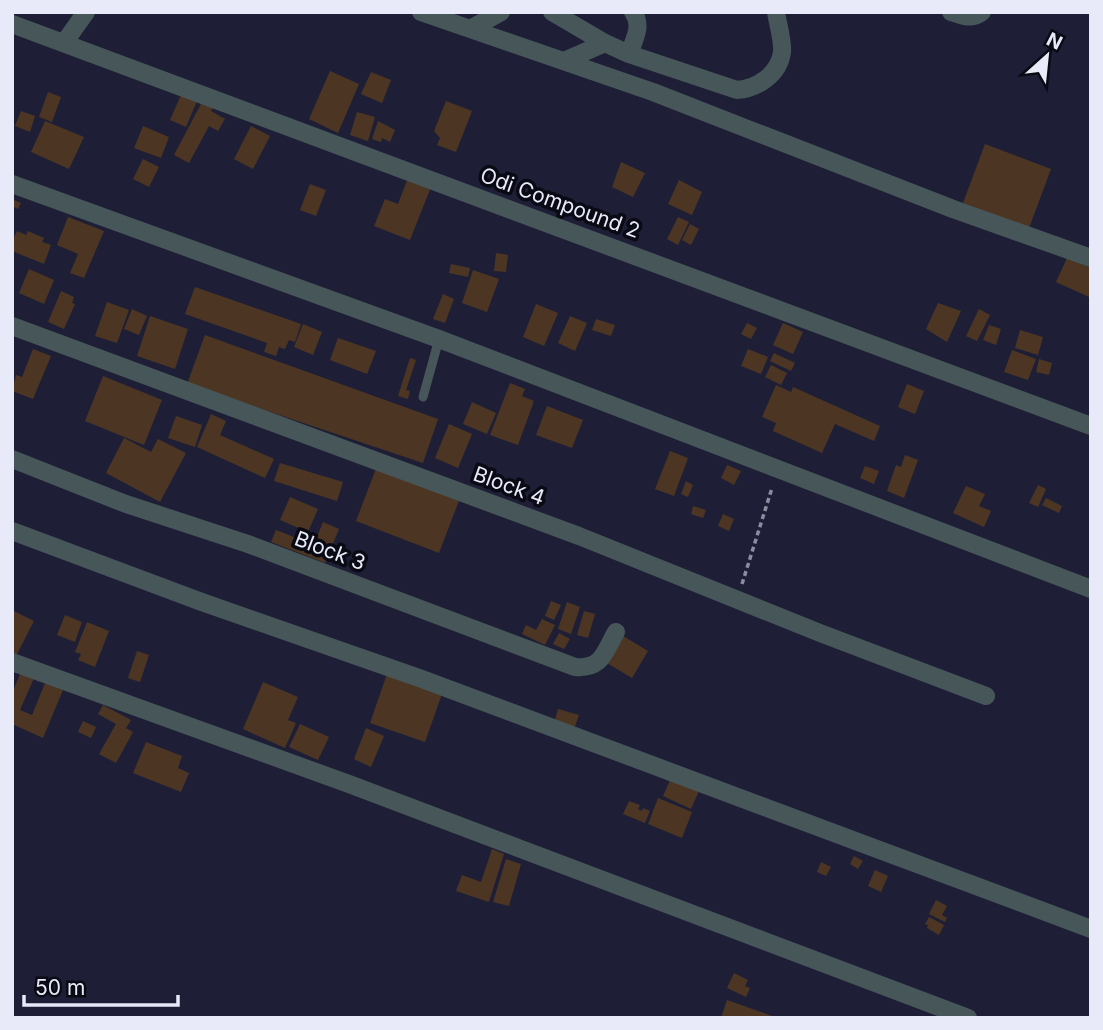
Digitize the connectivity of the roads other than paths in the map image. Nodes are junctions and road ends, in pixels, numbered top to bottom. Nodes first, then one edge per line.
1 (86, 12) edge
2 (421, 12) edge
3 (501, 12) edge
4 (552, 12) edge
5 (633, 12) edge
6 (776, 12) edge
7 (951, 12) edge
8 (982, 12) edge
9 (12, 24) edge
10 (472, 28) junction
11 (64, 43) junction
12 (605, 43) junction
13 (629, 54) junction
14 (564, 61) junction
15 (12, 184) edge
16 (1091, 258) edge
17 (12, 326) edge
18 (439, 339) junction
19 (423, 397) dead end
20 (1091, 426) edge
21 (12, 459) edge
22 (12, 531) edge
23 (1091, 589) edge
24 (616, 632) dead end
25 (12, 662) edge
26 (986, 696) dead end
27 (1091, 929) edge
28 (968, 1018) edge

1 - 11 street
2 - 10 street
3 - 10 street
4 - 12 street
5 - 13 street
6 - 13 street
7 - 8 street
9 - 11 street, Odi Compound 2
10 - 14 street
11 - 20 street, Odi Compound 2
12 - 13 street
12 - 14 street
14 - 16 street
15 - 18 street
17 - 26 street, Block 4
18 - 19 lane
18 - 23 street
21 - 24 street, Block 3
22 - 27 street
25 - 28 street

